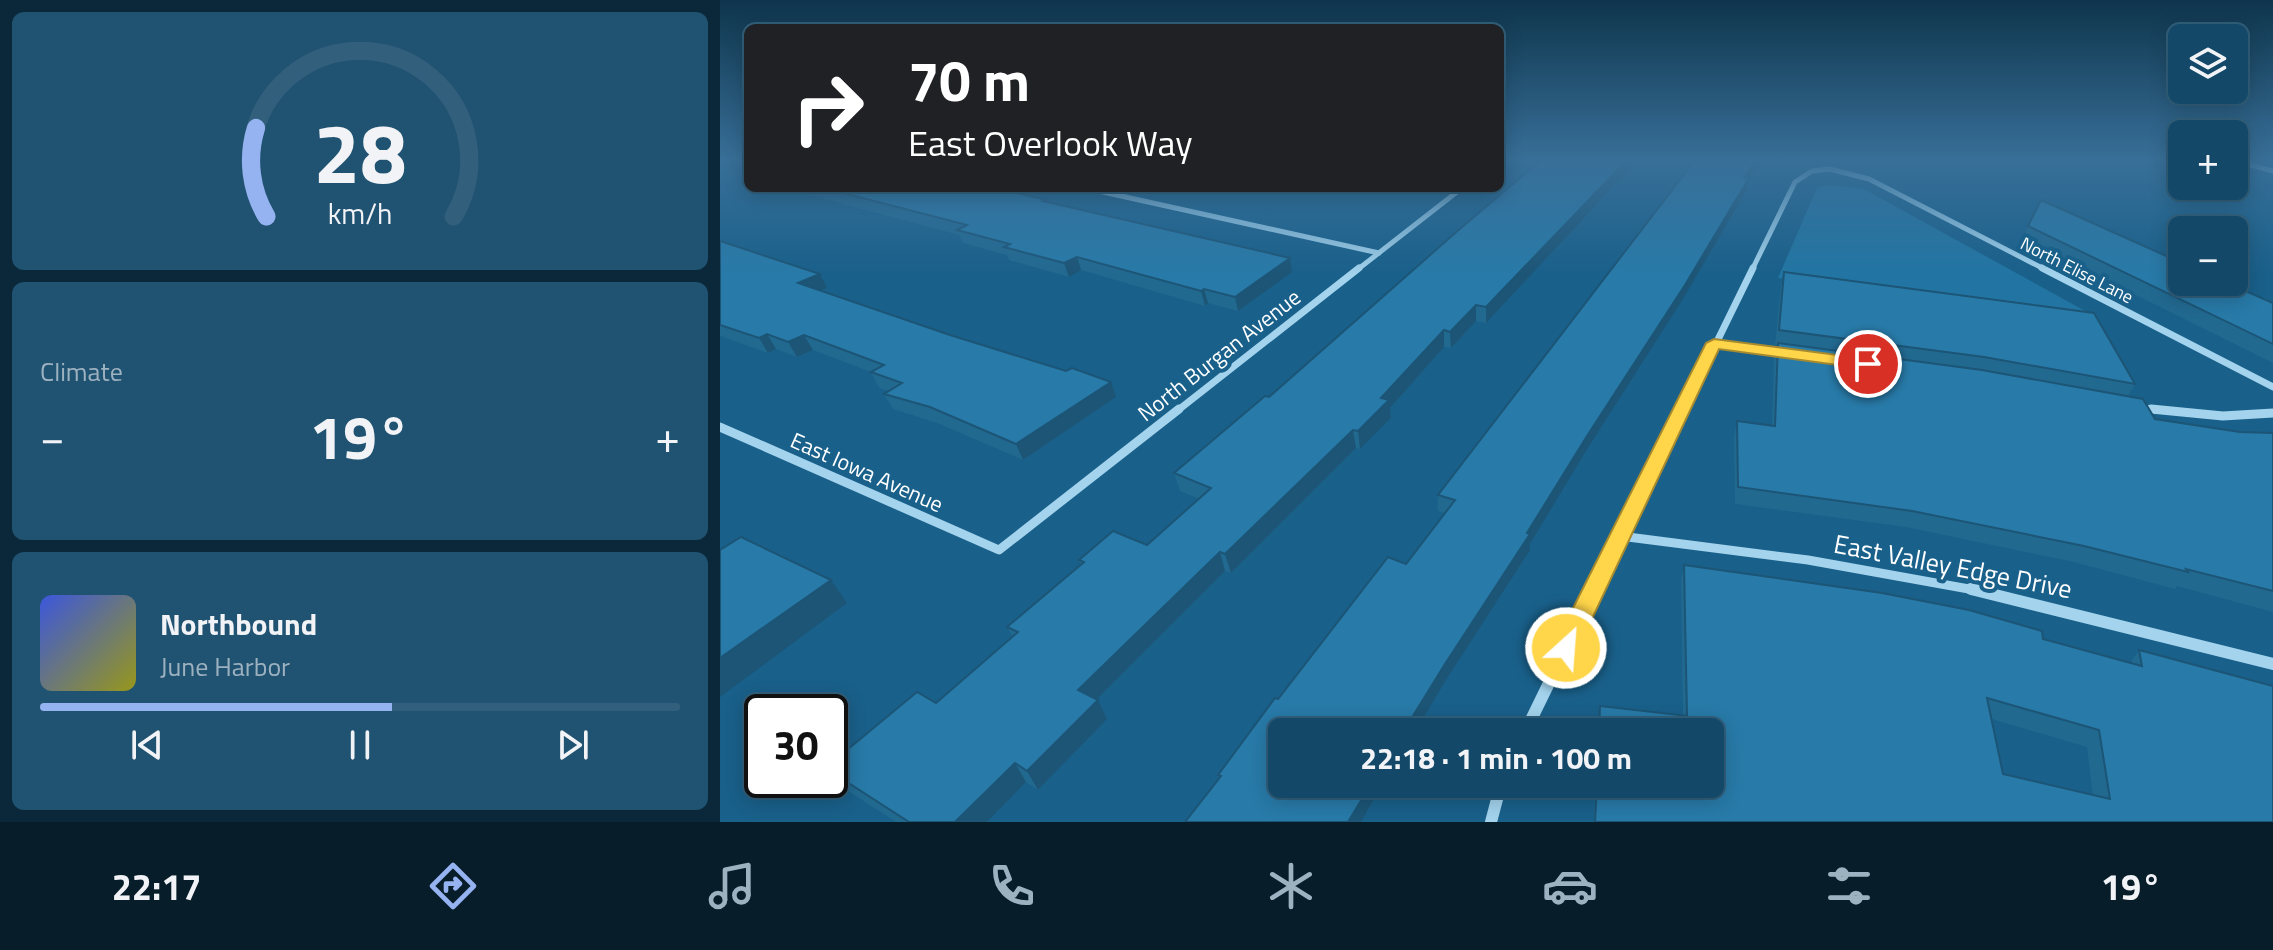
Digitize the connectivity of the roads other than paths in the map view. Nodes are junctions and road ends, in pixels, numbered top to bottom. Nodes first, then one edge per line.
1 (1127, 197) edge
2 (1450, 197) edge
3 (1787, 197) edge
4 (1905, 197) edge
5 (1379, 253) junction
6 (1714, 343) junction
7 (1791, 354) edge
8 (2273, 387) edge
9 (2139, 407) edge
10 (2273, 413) edge
11 (720, 427) edge
12 (1620, 536) junction
13 (999, 550) joint
14 (2273, 664) edge
15 (1532, 718) edge
16 (1497, 798) edge
17 (1491, 822) edge

1 - 5 street
2 - 5 street, North Burgan Avenue
3 - 6 street, North Elise Lane
4 - 8 street, North Elise Lane
5 - 13 street, North Burgan Avenue
6 - 7 street
6 - 12 street
9 - 10 street
11 - 13 street, East Iowa Avenue
12 - 14 street, East Valley Edge Drive
12 - 15 street
16 - 17 street

